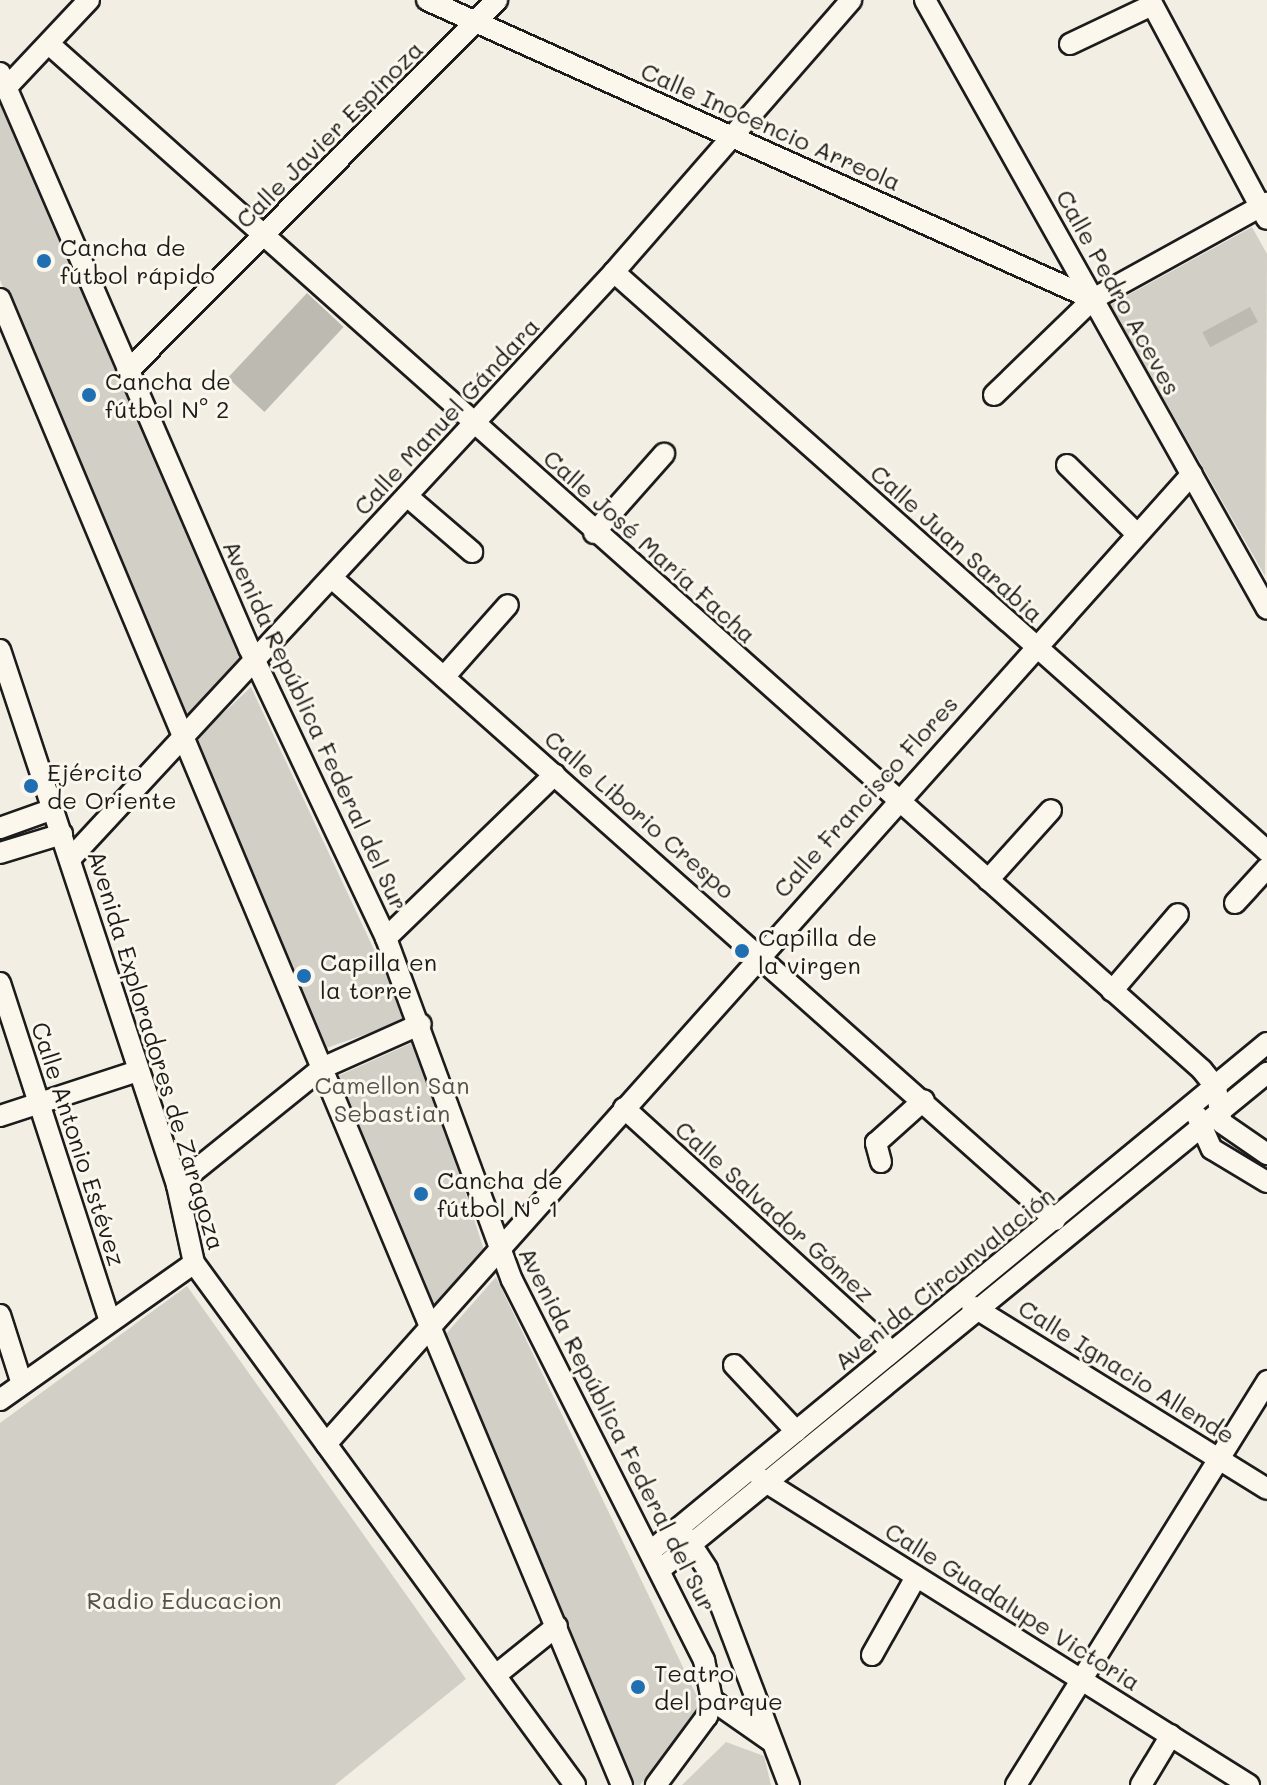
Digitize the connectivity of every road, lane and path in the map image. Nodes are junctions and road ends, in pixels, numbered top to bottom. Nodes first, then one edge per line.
1 (89, 0) edge
2 (427, 0) edge
3 (497, 0) edge
4 (851, 0) edge
5 (925, 0) edge
6 (1151, 2) edge
7 (479, 22) junction
8 (49, 44) junction
9 (1070, 44) dead end
10 (3, 81) edge
11 (733, 138) junction
12 (1265, 209) edge
13 (264, 235) junction
14 (614, 272) junction
15 (0, 299) edge
16 (1093, 299) junction
17 (127, 372) junction
18 (994, 395) dead end
19 (474, 423) junction
20 (664, 454) dead end
21 (1067, 465) dead end
22 (1192, 474) junction
23 (407, 496) junction
24 (594, 533) junction
25 (1137, 534) junction
26 (472, 552) dead end
27 (332, 578) junction
28 (508, 605) dead end
29 (1267, 609) edge
30 (1035, 647) junction
31 (0, 650) edge
32 (257, 662) junction
33 (444, 677) junction
34 (183, 737) junction
35 (555, 774) junction
36 (896, 799) junction
37 (53, 809) junction
38 (1051, 810) dead end
39 (0, 828) edge
40 (62, 834) junction
41 (1267, 851) edge
42 (0, 853) edge
43 (71, 858) junction
44 (1267, 868) edge
45 (988, 880) junction
46 (1235, 903) dead end
47 (1178, 914) dead end
48 (386, 938) junction
49 (758, 954) junction
50 (0, 983) edge
51 (1112, 991) junction
52 (421, 1024) junction
53 (1267, 1043) edge
54 (322, 1068) junction
55 (138, 1071) junction
56 (1267, 1073) edge
57 (1216, 1087) junction
58 (924, 1100) junction
59 (36, 1104) junction
60 (1194, 1105) junction
61 (624, 1108) junction
62 (1218, 1114) junction
63 (0, 1116) edge
64 (1199, 1129) junction
65 (1267, 1154) edge
66 (881, 1162) dead end
67 (1267, 1182) edge
68 (177, 1185) junction
69 (1055, 1220) junction
70 (499, 1248) junction
71 (194, 1263) junction
72 (959, 1298) junction
73 (981, 1311) junction
74 (0, 1315) edge
75 (110, 1321) junction
76 (434, 1323) junction
77 (892, 1352) junction
78 (734, 1365) dead end
79 (1267, 1381) edge
80 (22, 1384) junction
81 (852, 1387) junction
82 (0, 1400) edge
83 (868, 1402) junction
84 (796, 1431) junction
85 (326, 1444) junction
86 (1220, 1459) junction
87 (748, 1472) junction
88 (770, 1485) junction
89 (1267, 1489) edge
90 (681, 1530) junction
91 (695, 1547) junction
92 (657, 1559) junction
93 (916, 1577) junction
94 (557, 1626) junction
95 (872, 1655) dead end
96 (496, 1675) junction
97 (1083, 1679) junction
98 (712, 1700) junction
99 (1171, 1735) junction
100 (772, 1742) junction
101 (575, 1785) edge
102 (622, 1785) edge
103 (656, 1785) edge
104 (789, 1785) edge
105 (1016, 1785) edge
106 (1141, 1785) edge
107 (1249, 1785) edge

1 - 8 street
2 - 7 street, Calle Inocencio Arreola
3 - 7 street, Calle Javier Espinoza
4 - 11 street, Calle Manuel Gándara
5 - 16 street, Calle Pedro Aceves
6 - 9 street
6 - 12 street
7 - 11 street, Calle Inocencio Arreola
7 - 13 street, Calle Javier Espinoza
8 - 10 street
8 - 13 street, Calle José María Facha
10 - 17 street, Avenida República Federal del Sur
11 - 14 street, Calle Manuel Gándara
11 - 16 street, Calle Inocencio Arreola
12 - 16 street
13 - 17 street, Calle Javier Espinoza
13 - 19 street, Calle José María Facha
14 - 19 street, Calle Manuel Gándara
14 - 30 street, Calle Juan Sarabia
15 - 34 street
16 - 18 street
16 - 22 street, Calle Pedro Aceves
17 - 32 street, Avenida República Federal del Sur
19 - 23 street, Calle Manuel Gándara
19 - 24 street, Calle José María Facha
20 - 24 street
21 - 25 street
22 - 25 street, Calle Francisco Flores
22 - 29 street, Calle Pedro Aceves
23 - 26 street
23 - 27 street, Calle Manuel Gándara
24 - 36 street, Calle José María Facha
25 - 30 street, Calle Francisco Flores
27 - 32 street, Calle Manuel Gándara
27 - 33 street, Calle Liborio Crespo
28 - 33 street
30 - 36 street, Calle Francisco Flores
30 - 41 street, Calle Juan Sarabia
31 - 37 street, Avenida Exploradores de Zaragoza
32 - 34 street, Calle Manuel Gándara
32 - 48 street, Avenida República Federal del Sur
33 - 35 street, Calle Liborio Crespo
34 - 43 street, Calle Manuel Gándara
34 - 54 street
35 - 48 street
35 - 49 street, Calle Liborio Crespo
36 - 45 street, Calle José María Facha
36 - 49 street, Calle Francisco Flores
37 - 39 street
37 - 40 street, Avenida Exploradores de Zaragoza
38 - 45 street
40 - 42 street
40 - 43 street, Avenida Exploradores de Zaragoza
43 - 55 street, Avenida Exploradores de Zaragoza
44 - 46 street
45 - 51 street, Calle José María Facha
47 - 51 street
48 - 52 street, Avenida República Federal del Sur
49 - 58 street, Calle Liborio Crespo
49 - 61 street, Calle Francisco Flores
50 - 59 street, Calle Antonio Estévez
51 - 57 street, Calle José María Facha
52 - 54 street
52 - 70 street, Avenida República Federal del Sur
53 - 57 street, Avenida Circunvalación
54 - 68 street
54 - 76 street
55 - 59 street
55 - 68 street, Avenida Exploradores de Zaragoza
56 - 62 street, Avenida Circunvalación
57 - 60 street, Avenida Circunvalación
57 - 62 street
58 - 66 street
58 - 69 street, Calle Liborio Crespo
59 - 63 street
59 - 75 street, Calle Antonio Estévez
60 - 64 street
60 - 69 street, Avenida Circunvalación
61 - 70 street, Calle Francisco Flores
61 - 77 street, Calle Salvador Gómez
62 - 64 street, Avenida Circunvalación
62 - 65 street
64 - 67 street
64 - 73 street, Avenida Circunvalación
68 - 71 street, Avenida Exploradores de Zaragoza
69 - 72 street, Avenida Circunvalación
70 - 76 street, Calle Francisco Flores
70 - 92 street, Avenida República Federal del Sur
71 - 75 street
71 - 85 street, Avenida Exploradores de Zaragoza
72 - 73 street, Calle Ignacio Allende
72 - 77 street, Avenida Circunvalación
73 - 83 street, Avenida Circunvalación
73 - 86 street, Calle Ignacio Allende
74 - 80 street
75 - 80 street
76 - 85 street, Calle Francisco Flores
76 - 94 street
77 - 81 street, Avenida Circunvalación
78 - 84 street
79 - 86 street
80 - 82 street
81 - 83 street
81 - 84 street, Avenida Circunvalación
83 - 88 street, Avenida Circunvalación
84 - 87 street, Avenida Circunvalación
85 - 96 street, Avenida Exploradores de Zaragoza
86 - 89 street, Calle Ignacio Allende
86 - 97 street
87 - 88 street, Calle Guadalupe Victoria
87 - 90 street, Avenida Circunvalación
88 - 91 street, Avenida Circunvalación
88 - 93 street, Calle Guadalupe Victoria
90 - 91 street
90 - 92 street, Avenida Circunvalación
91 - 92 street, Avenida Circunvalación
91 - 100 street
92 - 98 street, Avenida República Federal del Sur
93 - 95 street
93 - 97 street, Calle Guadalupe Victoria
94 - 96 street
94 - 102 street
96 - 101 street, Avenida Exploradores de Zaragoza
97 - 99 street, Calle Guadalupe Victoria
97 - 105 street
98 - 100 street
98 - 103 street
99 - 106 street
99 - 107 street, Calle Guadalupe Victoria
100 - 104 street

